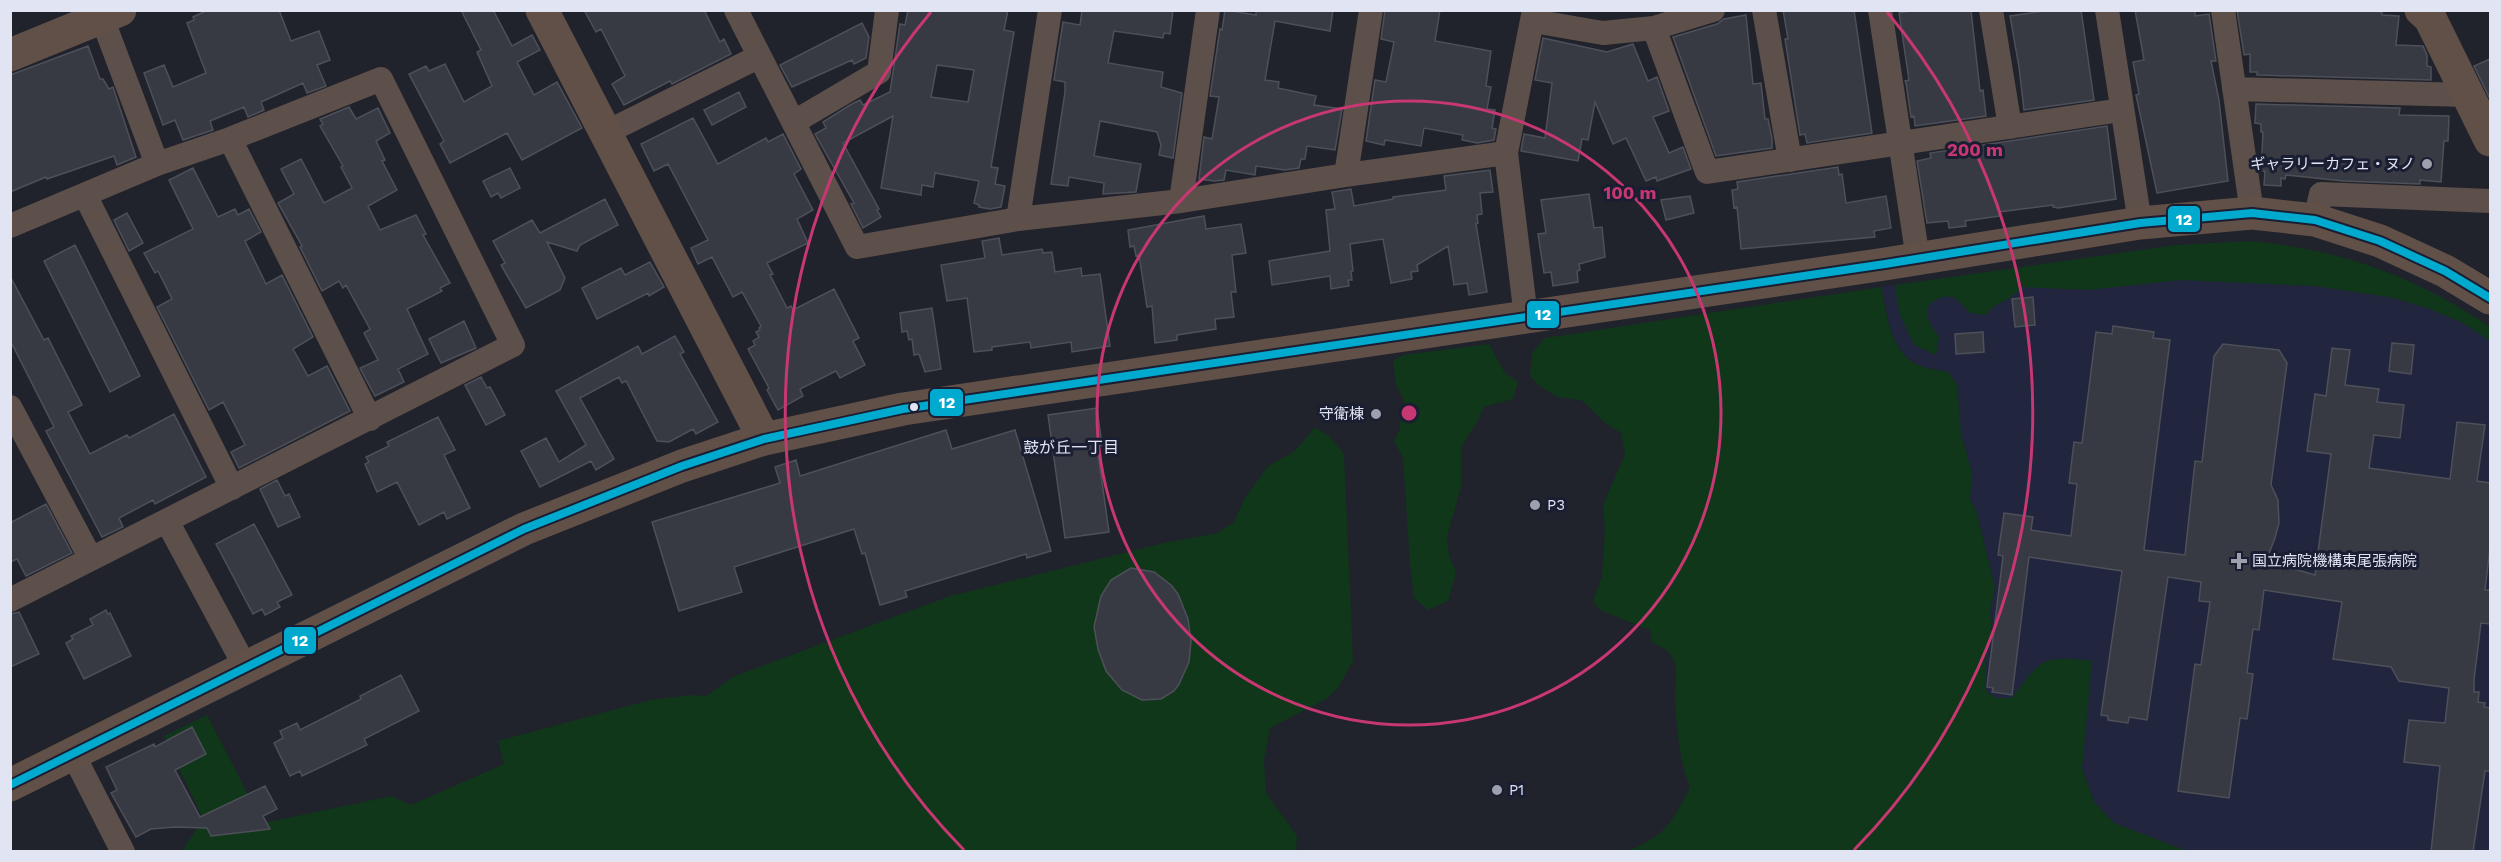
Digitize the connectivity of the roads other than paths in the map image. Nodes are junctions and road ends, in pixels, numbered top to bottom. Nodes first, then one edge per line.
1 (542, 10) edge
2 (736, 10) edge
3 (887, 10) edge
4 (1050, 10) edge
5 (1208, 10) edge
6 (1371, 10) edge
7 (1713, 10) edge
8 (1764, 10) edge
9 (1880, 10) edge
10 (1991, 10) edge
11 (2107, 10) edge
12 (2223, 10) edge
13 (2421, 10) edge
14 (111, 14) edge
15 (1533, 16) edge
16 (1654, 28) junction
17 (10, 54) edge
18 (758, 57) junction
19 (2234, 88) junction
20 (2467, 95) junction
21 (2121, 110) junction
22 (794, 122) junction
23 (2010, 127) junction
24 (605, 133) junction
25 (230, 139) junction
26 (2490, 140) edge
27 (1900, 143) junction
28 (1506, 153) junction
29 (1790, 160) junction
30 (157, 164) junction
31 (1346, 175) junction
32 (85, 195) junction
33 (1181, 201) junction
34 (2490, 201) edge
35 (2252, 213) junction
36 (1018, 219) junction
37 (2315, 220) junction
38 (2140, 223) junction
39 (10, 226) edge
40 (1918, 259) junction
41 (2490, 298) edge
42 (1526, 316) junction
43 (370, 419) junction
44 (14, 422) edge
45 (764, 439) junction
46 (232, 488) junction
47 (167, 521) junction
48 (92, 559) junction
49 (10, 600) edge
50 (246, 668) junction
51 (73, 754) junction
52 (10, 785) edge
53 (123, 852) edge

1 - 24 main road
2 - 18 street
3 - 22 street
4 - 36 street
5 - 33 street
6 - 31 street
7 - 16 street
8 - 29 street
9 - 27 street
10 - 23 street
11 - 21 street
12 - 19 street
13 - 20 main road
14 - 17 main road
14 - 30 street
15 - 16 street
15 - 28 street
16 - 29 street
18 - 22 street
18 - 24 street
19 - 20 street
19 - 35 street
20 - 26 main road
21 - 23 street
21 - 38 street
22 - 36 street
23 - 27 street
24 - 45 main road
25 - 30 street
25 - 43 street
25 - 43 street
27 - 29 street
27 - 40 street
28 - 31 street
28 - 42 street
30 - 32 street
31 - 33 street
32 - 39 street
32 - 46 street
33 - 36 street
34 - 37 street
35 - 37 main road
35 - 38 main road
37 - 41 main road
38 - 40 main road
40 - 42 main road
42 - 45 main road
43 - 46 street
44 - 48 street
45 - 50 main road
46 - 47 street
47 - 48 street
47 - 50 street
48 - 49 street
50 - 51 main road
51 - 52 main road
51 - 53 street

